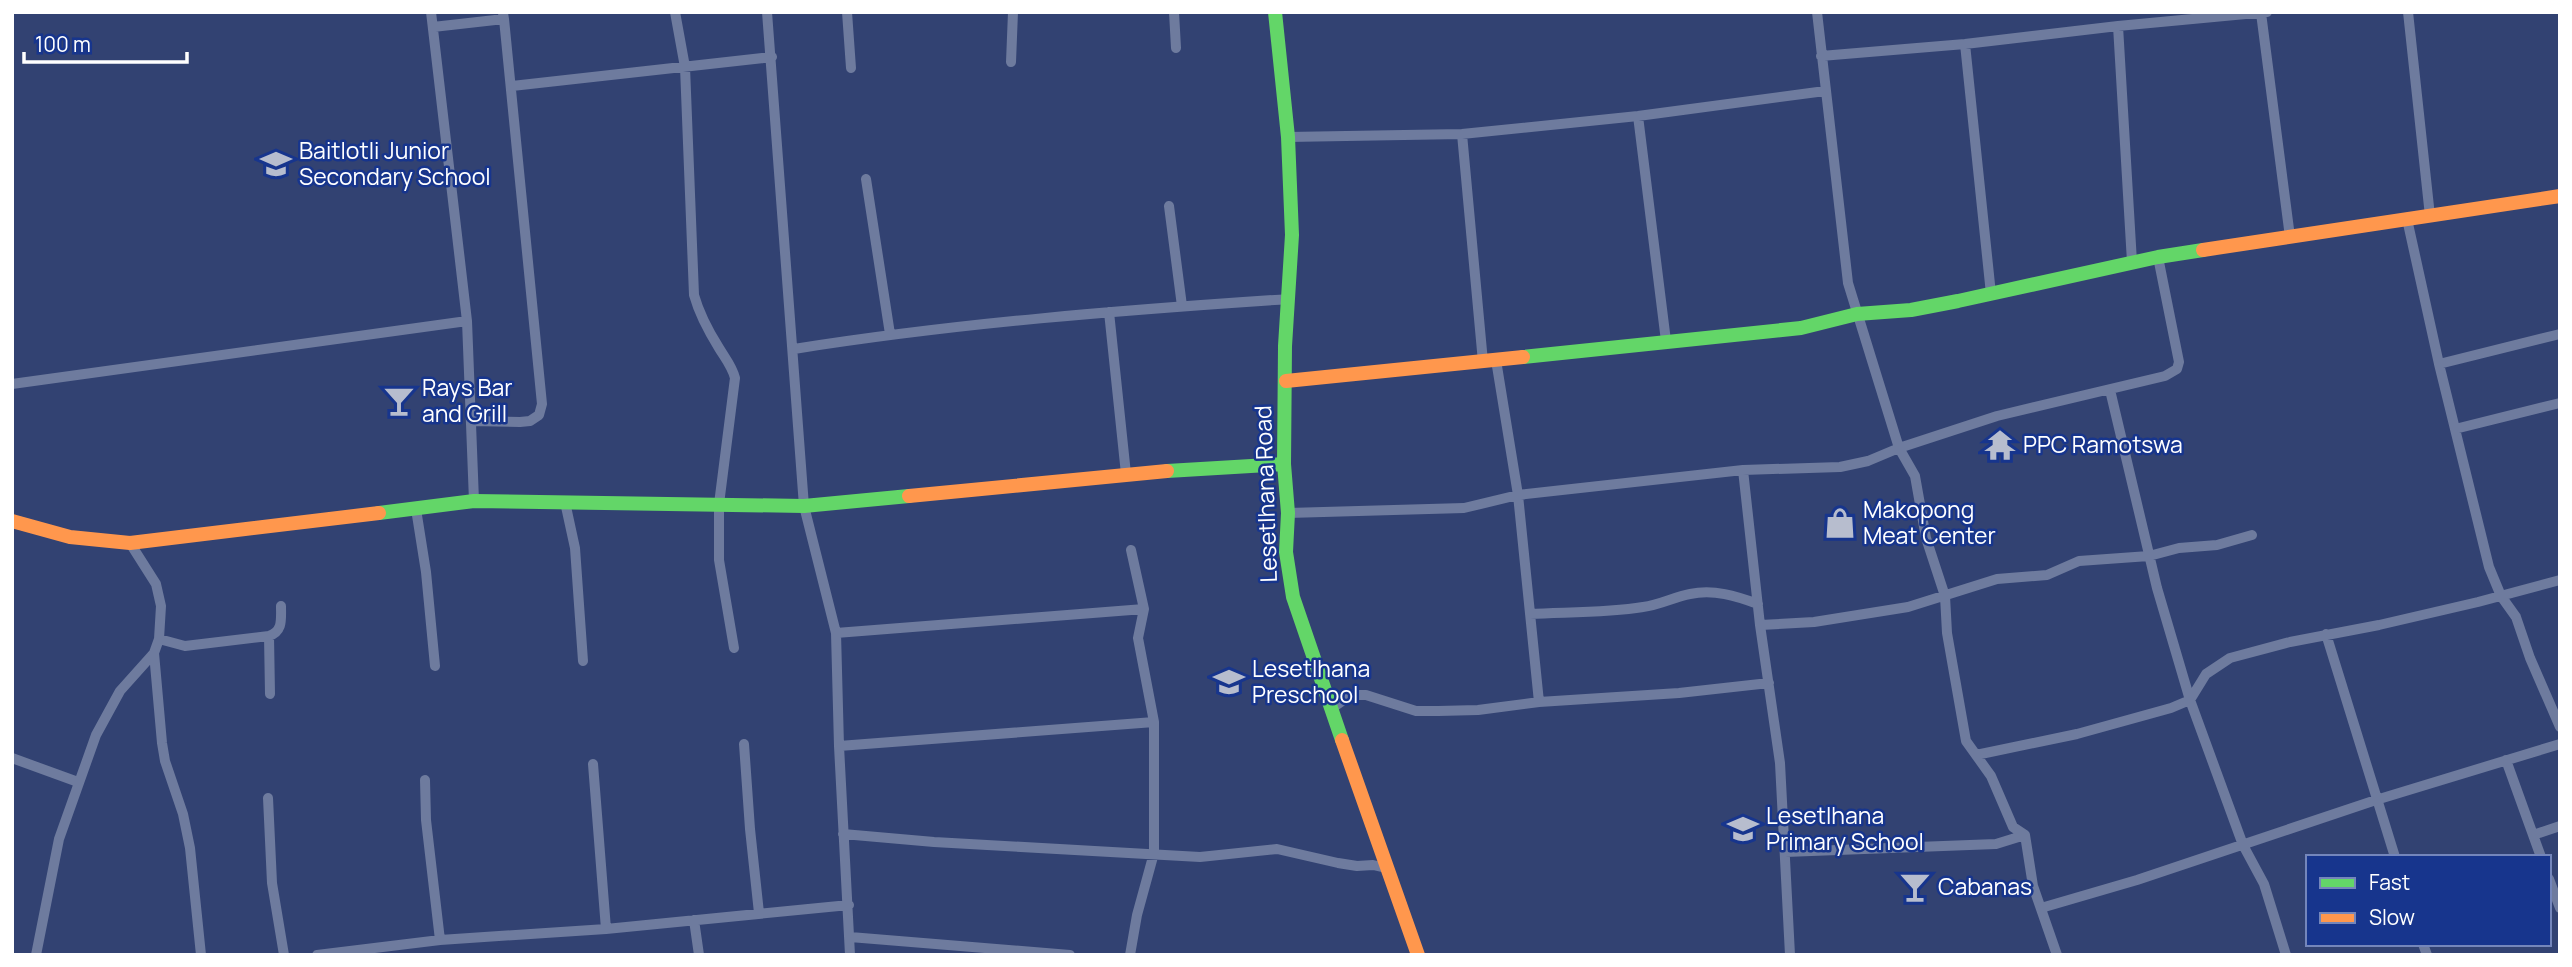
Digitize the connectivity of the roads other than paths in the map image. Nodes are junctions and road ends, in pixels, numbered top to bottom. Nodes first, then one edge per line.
1 (431, 12) edge
2 (675, 12) edge
3 (767, 12) edge
4 (847, 12) edge
5 (1013, 12) edge
6 (1174, 12) edge
7 (1275, 12) edge
8 (1816, 12) edge
9 (2267, 12) edge
10 (2408, 12) edge
11 (2261, 13) edge
12 (503, 16) edge
13 (2119, 26) junction
14 (433, 27) junction
15 (1965, 44) junction
16 (1176, 48) dead end
17 (1821, 56) junction
18 (772, 57) junction
19 (1011, 62) dead end
20 (685, 67) junction
21 (851, 68) dead end
22 (512, 86) junction
23 (1825, 91) junction
24 (1638, 116) junction
25 (1462, 134) junction
26 (1288, 137) junction
27 (866, 178) dead end
28 (2560, 196) edge
29 (1169, 206) dead end
30 (2430, 216) junction
31 (2407, 219) junction
32 (2290, 237) junction
33 (2158, 257) junction
34 (2132, 262) junction
35 (1991, 294) junction
36 (1289, 299) junction
37 (1182, 306) junction
38 (1109, 312) junction
39 (1857, 314) junction
40 (467, 321) junction
41 (890, 334) junction
42 (2560, 334) edge
43 (1666, 341) junction
44 (794, 349) junction
45 (1490, 361) junction
46 (2439, 364) junction
47 (1286, 381) junction
48 (12, 384) edge
49 (2110, 390) junction
50 (2560, 403) edge
51 (472, 421) junction
52 (2455, 429) junction
53 (1899, 448) junction
54 (1284, 464) junction
55 (1743, 470) junction
56 (1126, 474) junction
57 (1518, 495) junction
58 (474, 501) junction
59 (565, 502) junction
60 (719, 504) junction
61 (804, 506) junction
62 (416, 509) junction
63 (1288, 513) junction
64 (12, 521) edge
65 (2252, 535) dead end
66 (130, 543) junction
67 (1131, 550) dead end
68 (2149, 556) junction
69 (2560, 580) edge
70 (1945, 596) junction
71 (2501, 596) junction
72 (1758, 604) junction
73 (281, 606) dead end
74 (1143, 608) junction
75 (1530, 614) junction
76 (1760, 625) junction
77 (836, 633) junction
78 (2326, 634) junction
79 (269, 636) junction
80 (159, 639) junction
81 (734, 648) dead end
82 (154, 653) junction
83 (583, 661) dead end
84 (436, 666) dead end
85 (1769, 683) junction
86 (270, 694) dead end
87 (2190, 700) junction
88 (1539, 702) junction
89 (1331, 709) junction
90 (1154, 722) junction
91 (2560, 727) edge
92 (744, 744) dead end
93 (2560, 744) edge
94 (839, 746) junction
95 (1976, 755) junction
96 (12, 758) edge
97 (2506, 761) junction
98 (593, 764) dead end
99 (425, 780) dead end
100 (78, 782) junction
101 (268, 798) dead end
102 (2376, 800) junction
103 (2560, 826) edge
104 (843, 834) junction
105 (2025, 835) junction
106 (2533, 835) junction
107 (2242, 845) junction
108 (1785, 852) junction
109 (1154, 853) junction
110 (2394, 855) edge
111 (2540, 855) edge
112 (1386, 869) junction
113 (2551, 884) edge
114 (849, 905) junction
115 (2041, 908) junction
116 (2560, 908) edge
117 (759, 913) junction
118 (694, 920) junction
119 (606, 929) junction
120 (850, 937) junction
121 (440, 940) junction
122 (408, 949) edge
123 (36, 955) edge
124 (201, 955) edge
125 (284, 955) edge
126 (317, 955) edge
127 (699, 955) edge
128 (850, 955) edge
129 (1070, 955) edge
130 (1130, 955) edge
131 (1418, 955) edge
132 (1790, 955) edge
133 (2057, 955) edge
134 (2286, 955) edge

1 - 14 street
2 - 20 street
3 - 18 street
4 - 21 street
5 - 19 street
6 - 16 street
7 - 26 street, Lesetlhana Road
8 - 17 street
9 - 11 street
10 - 30 street
11 - 13 street
11 - 32 street
12 - 14 street
12 - 22 street
13 - 15 street
13 - 34 street
14 - 40 street
15 - 17 street
15 - 35 street
17 - 23 street
18 - 20 street
18 - 44 street
20 - 22 street
20 - 60 street
22 - 51 street
23 - 24 street
23 - 39 street
24 - 25 street
24 - 43 street
25 - 26 street
25 - 45 street
26 - 36 street, Lesetlhana Road
27 - 41 street
28 - 30 street
29 - 37 street
30 - 31 street
31 - 32 street
31 - 46 street
32 - 33 street
33 - 34 street
33 - 49 street
34 - 35 street
35 - 39 street
36 - 37 street
36 - 47 street, Lesetlhana Road
37 - 38 street
38 - 41 street
38 - 56 street
39 - 43 street
39 - 53 street
40 - 48 street
40 - 51 street
41 - 44 street
42 - 46 street
43 - 45 street
44 - 61 street
45 - 47 street
45 - 57 street
46 - 52 street
47 - 54 street, Lesetlhana Road
49 - 53 street
49 - 68 street
50 - 52 street
51 - 58 street
52 - 71 street
53 - 55 street
53 - 70 street
54 - 56 street
54 - 63 street, Lesetlhana Road
55 - 57 street
55 - 72 street
56 - 61 street
57 - 63 street
57 - 75 street
58 - 59 street
58 - 62 street
59 - 60 street
59 - 83 street
60 - 61 street
60 - 81 street
61 - 77 street
62 - 66 street
62 - 84 street
63 - 89 street, Lesetlhana Road
64 - 66 street
65 - 68 street
66 - 80 street
67 - 74 street
68 - 70 street
68 - 87 street
69 - 71 street
70 - 76 street
70 - 95 street
71 - 78 street
71 - 91 street
72 - 75 street
72 - 76 street
73 - 79 street
74 - 77 street
74 - 90 street
75 - 88 street
76 - 85 street
77 - 94 street
78 - 87 street
78 - 102 street
79 - 80 street
79 - 86 street
80 - 82 street
82 - 100 street
82 - 124 street
85 - 88 street
85 - 108 street
87 - 95 street
87 - 107 street
88 - 89 street
89 - 112 street, Lesetlhana Road
90 - 94 street
90 - 109 street
92 - 117 street
93 - 97 street
94 - 104 street
95 - 105 street
96 - 100 street
97 - 102 street
97 - 106 street
98 - 119 street
99 - 121 street
100 - 123 street
101 - 125 street
102 - 107 street
102 - 110 street
103 - 106 street
104 - 109 street
104 - 114 street
105 - 108 street
105 - 115 street
106 - 111 street
107 - 115 street
107 - 134 street
108 - 132 street
109 - 112 street
109 - 130 street
112 - 131 street, Lesetlhana Road
113 - 116 street
114 - 117 street
114 - 120 street
115 - 133 street
117 - 118 street
118 - 119 street
118 - 127 street
119 - 121 street
120 - 128 street
120 - 129 street
121 - 122 street
122 - 126 street

